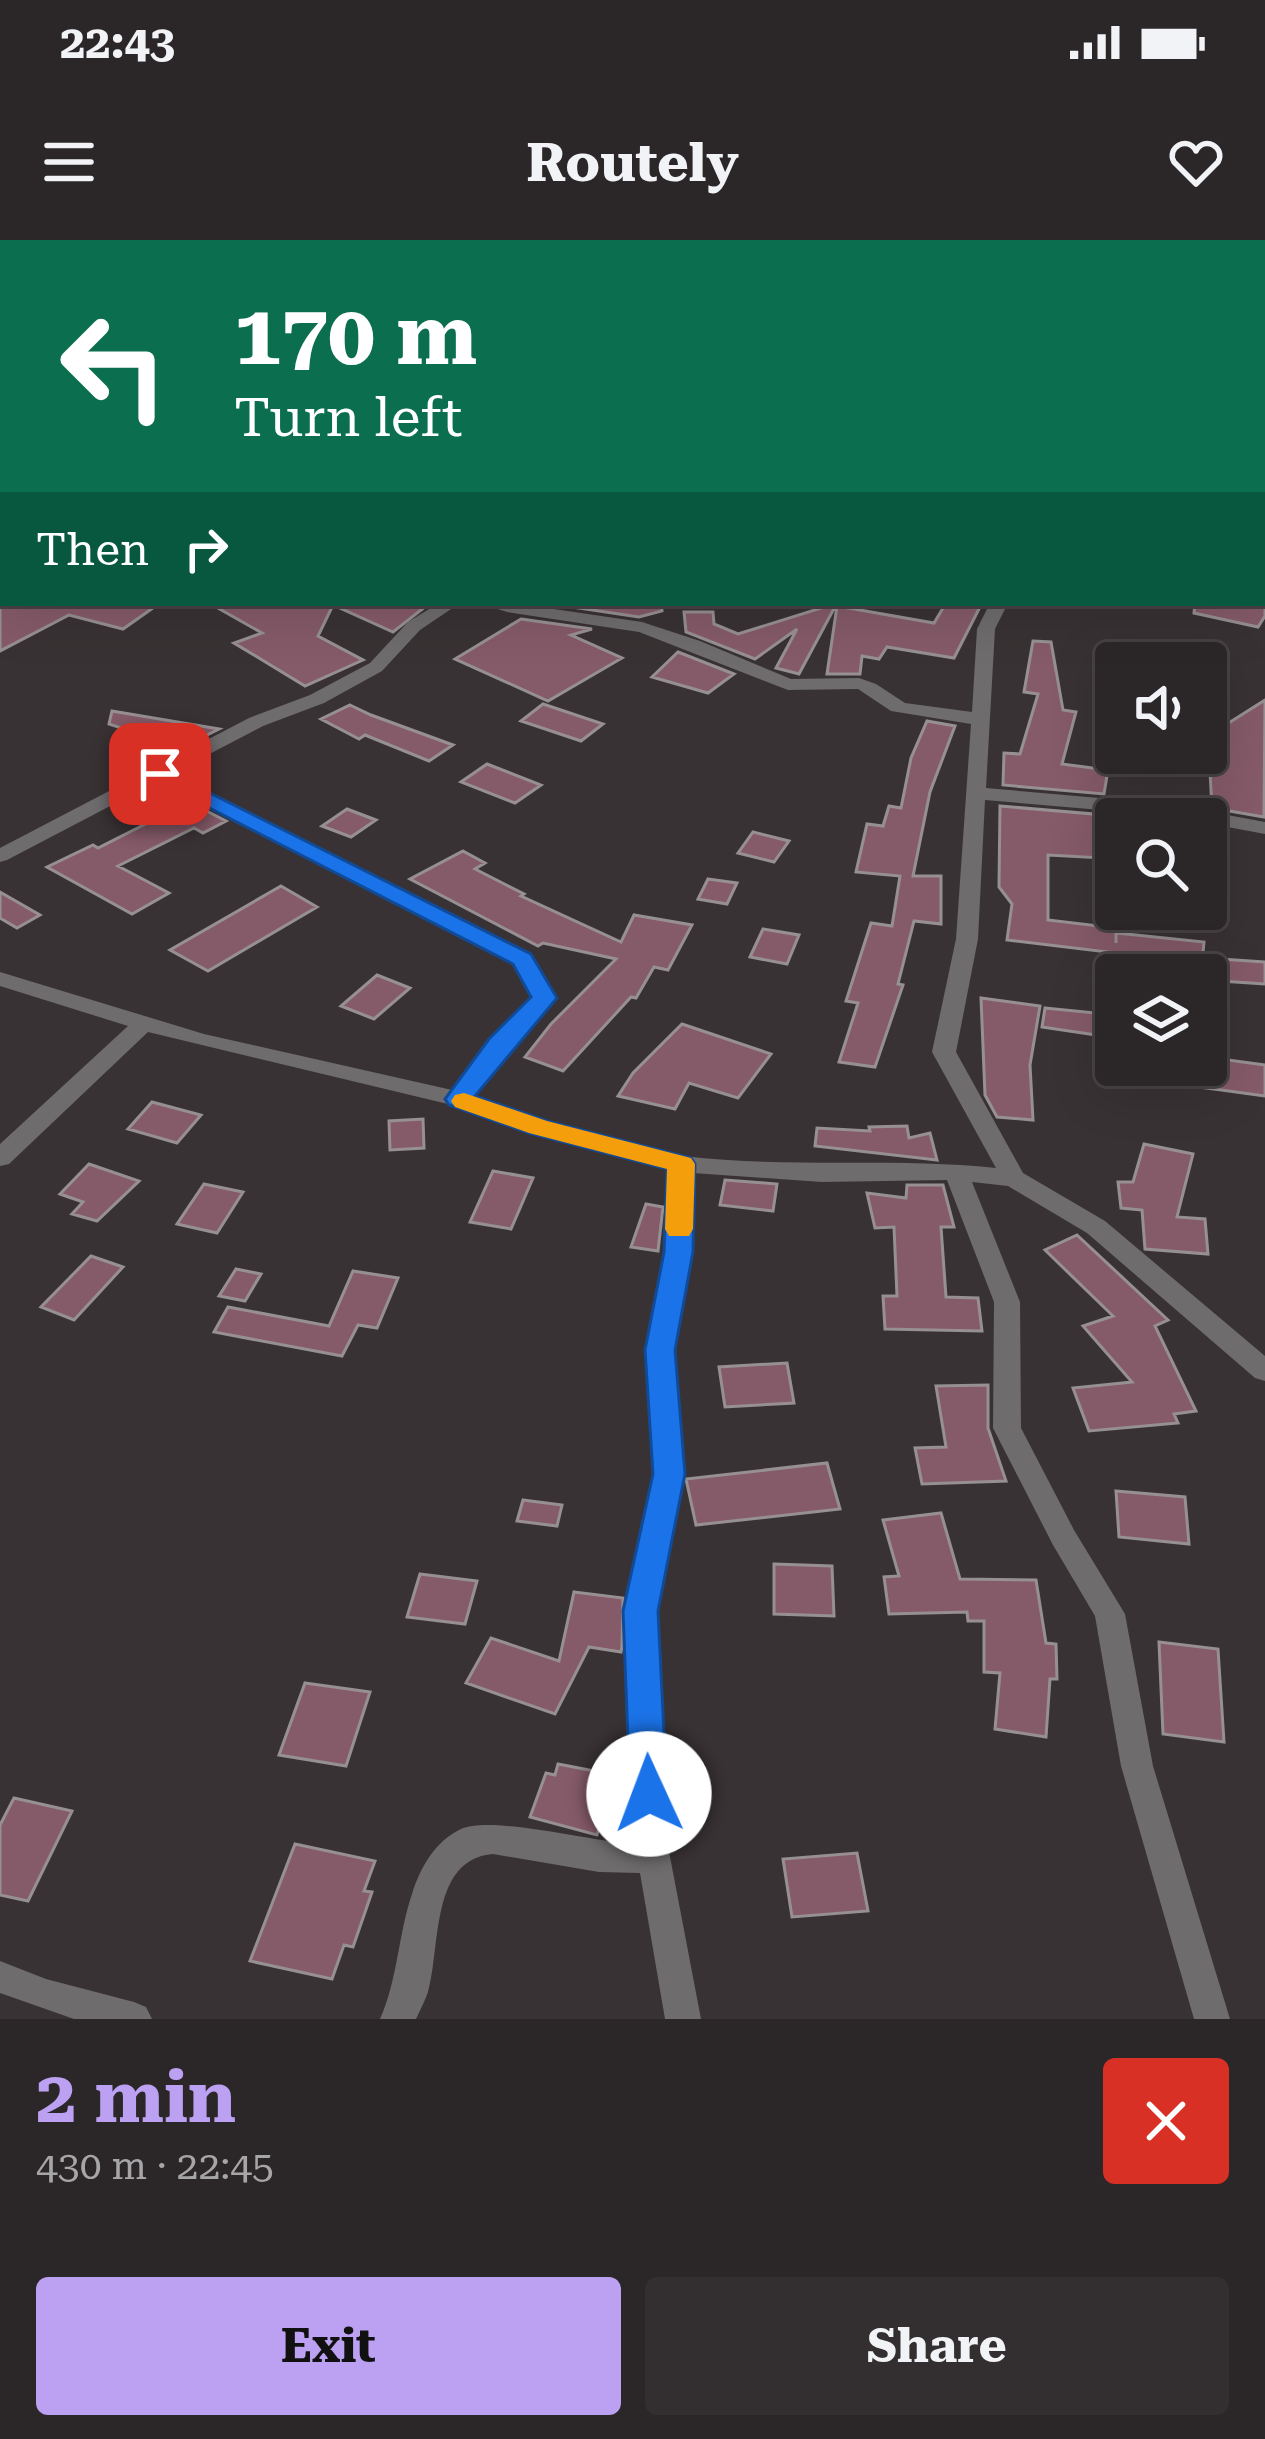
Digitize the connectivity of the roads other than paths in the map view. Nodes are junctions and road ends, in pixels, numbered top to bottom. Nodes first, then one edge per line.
1 (446, 606) edge
2 (500, 606) edge
3 (998, 606) edge
4 (979, 719) junction
5 (160, 774) junction
6 (977, 794) junction
7 (1265, 828) edge
8 (0, 856) edge
9 (0, 980) edge
10 (144, 1023) junction
11 (458, 1099) junction
12 (0, 1158) edge
13 (681, 1164) junction
14 (956, 1172) junction
15 (1014, 1178) junction
16 (1265, 1371) edge
17 (654, 1859) junction
18 (0, 1977) edge
19 (134, 2019) edge
20 (398, 2019) edge
21 (683, 2019) edge
22 (1212, 2019) edge

1 - 5 street
2 - 4 street
3 - 4 street
4 - 6 street
5 - 8 street
5 - 11 street
6 - 7 street
6 - 15 street
9 - 10 street
10 - 11 street
10 - 12 street
11 - 13 street
13 - 14 street
13 - 17 street
14 - 15 street
14 - 22 street
15 - 16 street
17 - 20 street
17 - 21 street
18 - 19 street

